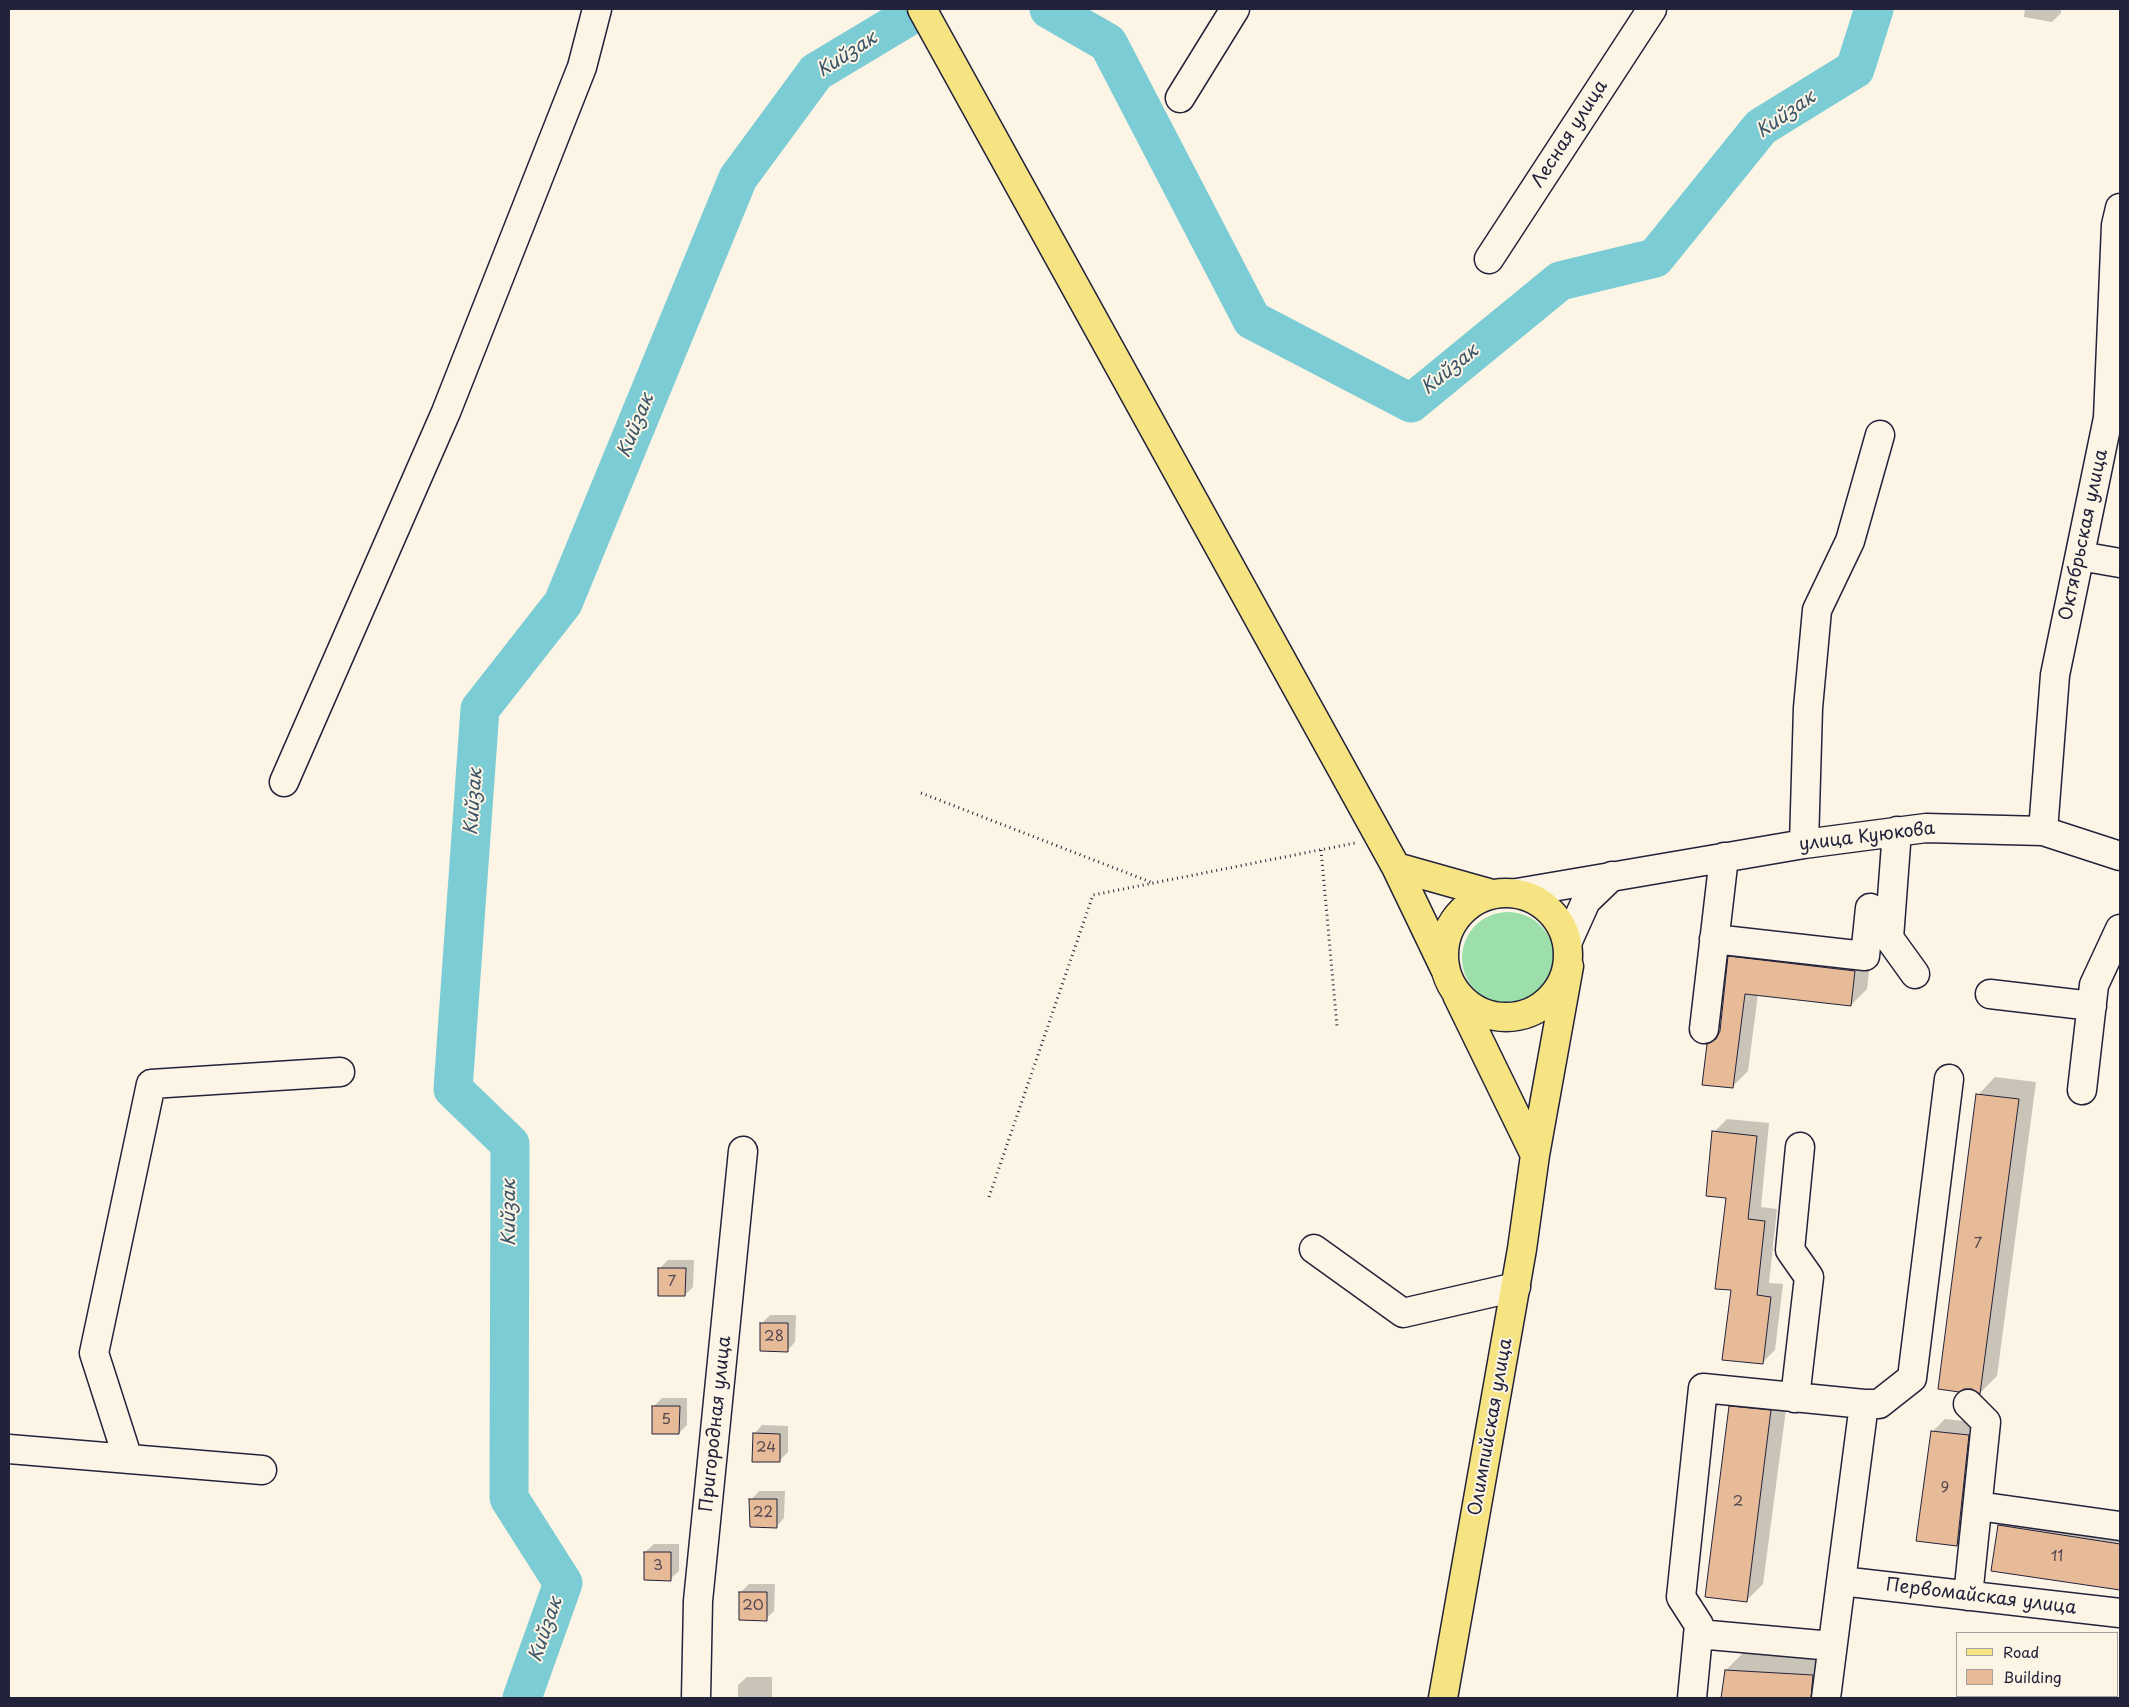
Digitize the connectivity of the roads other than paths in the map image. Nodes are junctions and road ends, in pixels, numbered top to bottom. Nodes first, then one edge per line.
1 (597, 9) edge
2 (922, 9) edge
3 (1235, 9) edge
4 (1652, 9) edge
5 (1180, 98) dead end
6 (2120, 208) edge
7 (1489, 259) dead end
8 (1880, 435) dead end
9 (2080, 556) junction
10 (2120, 563) edge
11 (284, 782) dead end
12 (2043, 831) junction
13 (1897, 832) junction
14 (1804, 844) junction
15 (2120, 856) edge
16 (1724, 857) junction
17 (1396, 867) junction
18 (1612, 876) junction
19 (1504, 894) junction
20 (1870, 908) dead end
21 (2120, 930) edge
22 (1714, 939) junction
23 (1568, 953) junction
24 (1915, 974) dead end
25 (1450, 981) junction
26 (1990, 994) dead end
27 (2092, 1006) junction
28 (1704, 1029) dead end
29 (340, 1072) dead end
30 (1949, 1079) dead end
31 (2082, 1090) dead end
32 (1800, 1148) dead end
33 (743, 1150) dead end
34 (1535, 1155) junction
35 (1314, 1249) dead end
36 (1516, 1287) junction
37 (1794, 1398) junction
38 (1864, 1404) junction
39 (1968, 1404) dead end
40 (9, 1449) edge
41 (128, 1459) junction
42 (262, 1470) dead end
43 (1978, 1506) junction
44 (2120, 1526) edge
45 (1841, 1581) junction
46 (1968, 1596) junction
47 (2120, 1613) edge
48 (1698, 1634) junction
49 (1832, 1646) junction
50 (696, 1698) edge
51 (1443, 1698) edge
52 (1692, 1698) edge
53 (1826, 1698) edge

1 - 11 street
2 - 17 main road
3 - 5 street
4 - 7 street, Лесная улица
6 - 9 street, Октябрьская улица
8 - 14 street
9 - 10 street
9 - 12 street, Октябрьская улица
12 - 13 street, улица Куюкова
12 - 15 street, улица Куюкова
13 - 14 street, улица Куюкова
13 - 24 street
14 - 16 street, улица Куюкова
16 - 18 street, улица Куюкова
16 - 22 street
17 - 19 main road
17 - 25 main road
18 - 19 street, улица Куюкова
18 - 23 street
19 - 23 main road
19 - 25 main road
20 - 22 street
21 - 27 street
22 - 28 street
23 - 25 main road
23 - 34 main road, Олимпийская улица
25 - 34 main road
26 - 27 street
27 - 31 street
29 - 41 street
30 - 38 street
32 - 37 street
33 - 50 street, Пригородная улица
34 - 36 main road, Олимпийская улица
35 - 36 street
36 - 51 main road, Олимпийская улица
37 - 38 street
37 - 48 street
38 - 45 street
39 - 43 street
40 - 41 street
41 - 42 street
43 - 44 street
43 - 46 street
45 - 46 street, Первомайская улица
45 - 49 street
46 - 47 street, Первомайская улица
48 - 49 street
48 - 52 street
49 - 53 street

